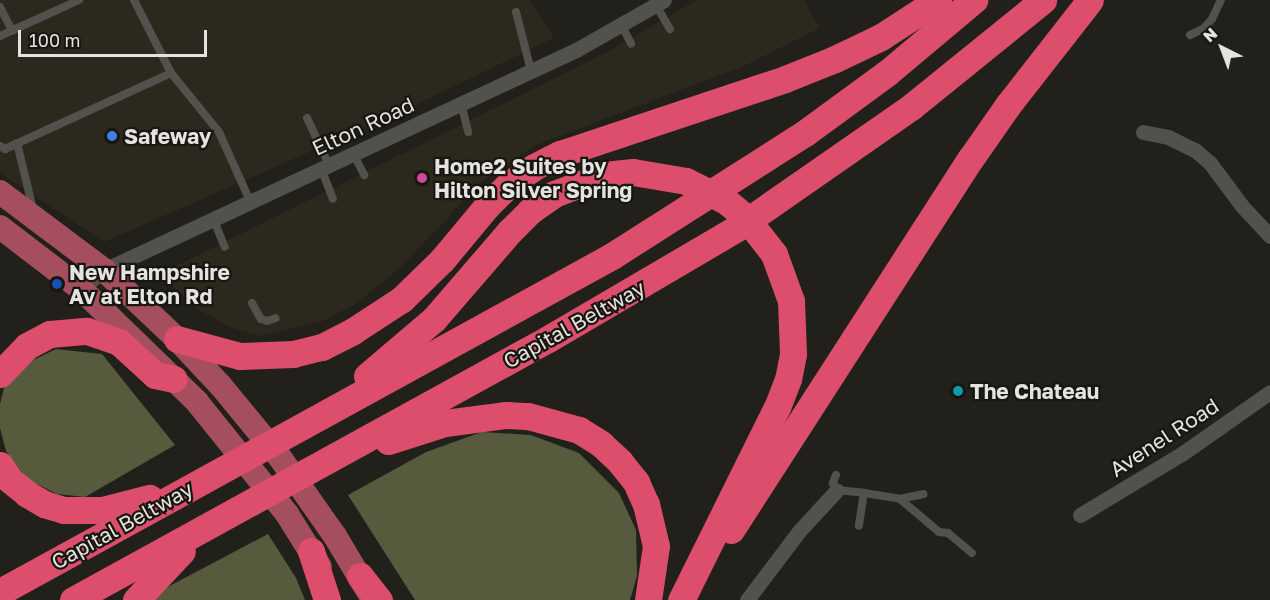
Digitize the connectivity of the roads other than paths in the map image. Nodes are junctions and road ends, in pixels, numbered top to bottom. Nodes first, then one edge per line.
1 (79, 0) edge
2 (134, 0) edge
3 (938, 0) edge
4 (974, 0) edge
5 (1043, 0) edge
6 (1090, 0) edge
7 (1221, 0) edge
8 (660, 2) edge
9 (0, 7) edge
10 (516, 12) dead end
11 (621, 24) junction
12 (670, 29) dead end
13 (12, 31) junction
14 (1190, 35) dead end
15 (0, 36) edge
16 (631, 44) dead end
17 (531, 71) junction
18 (171, 73) junction
19 (461, 103) junction
20 (307, 118) dead end
21 (468, 132) dead end
22 (1143, 132) dead end
23 (17, 143) junction
24 (0, 146) edge
25 (353, 153) junction
26 (325, 167) junction
27 (364, 175) dead end
28 (0, 192) edge
29 (333, 198) dead end
30 (250, 201) junction
31 (34, 215) junction
32 (213, 218) junction
33 (0, 227) edge
34 (1270, 236) edge
35 (225, 247) dead end
36 (104, 270) junction
37 (81, 289) junction
38 (252, 303) dead end
39 (276, 318) dead end
40 (177, 339) junction
41 (0, 374) edge
42 (174, 379) junction
43 (1270, 392) edge
44 (305, 424) junction
45 (332, 458) junction
46 (0, 465) edge
47 (204, 479) junction
48 (836, 483) joint
49 (864, 493) junction
50 (923, 495) dead end
51 (900, 499) junction
52 (230, 513) junction
53 (1080, 515) dead end
54 (859, 526) dead end
55 (311, 551) junction
56 (972, 553) dead end
57 (360, 576) junction
58 (0, 592) edge
59 (73, 600) edge
60 (136, 600) edge
61 (327, 600) edge
62 (339, 600) edge
63 (373, 600) edge
64 (379, 600) edge
65 (648, 600) edge
66 (681, 600) edge
67 (688, 600) edge
68 (747, 600) edge

1 - 13 lane
2 - 18 lane
3 - 40 highway
4 - 44 highway, Capital Beltway
5 - 45 highway, Capital Beltway
6 - 67 highway
7 - 14 lane
8 - 11 street, Elton Road
8 - 12 lane
9 - 13 lane
10 - 17 lane
11 - 16 lane
11 - 17 street, Elton Road
13 - 15 lane
17 - 19 street, Elton Road
18 - 23 lane
18 - 30 lane
19 - 21 lane
19 - 25 street, Elton Road
20 - 26 lane
22 - 34 street
23 - 24 lane
23 - 31 lane
25 - 26 street, Elton Road
25 - 27 lane
26 - 29 lane
26 - 30 street, Elton Road
28 - 31 main road
30 - 32 street, Elton Road
31 - 36 main road
32 - 35 lane
32 - 36 street, Elton Road
33 - 37 main road
36 - 37 street, Elton Road
36 - 40 main road
37 - 42 main road
38 - 39 lane
40 - 57 main road
41 - 42 highway
42 - 55 main road
43 - 53 street, Avenel Road
44 - 47 highway, Capital Beltway
44 - 66 highway
45 - 52 highway, Capital Beltway
45 - 65 highway
46 - 47 highway
47 - 58 highway, Capital Beltway
48 - 49 lane
48 - 68 street
49 - 51 lane
49 - 54 lane
50 - 51 lane
51 - 56 lane
52 - 59 highway, Capital Beltway
52 - 60 highway
55 - 61 highway
55 - 62 main road
57 - 63 main road
57 - 64 highway

